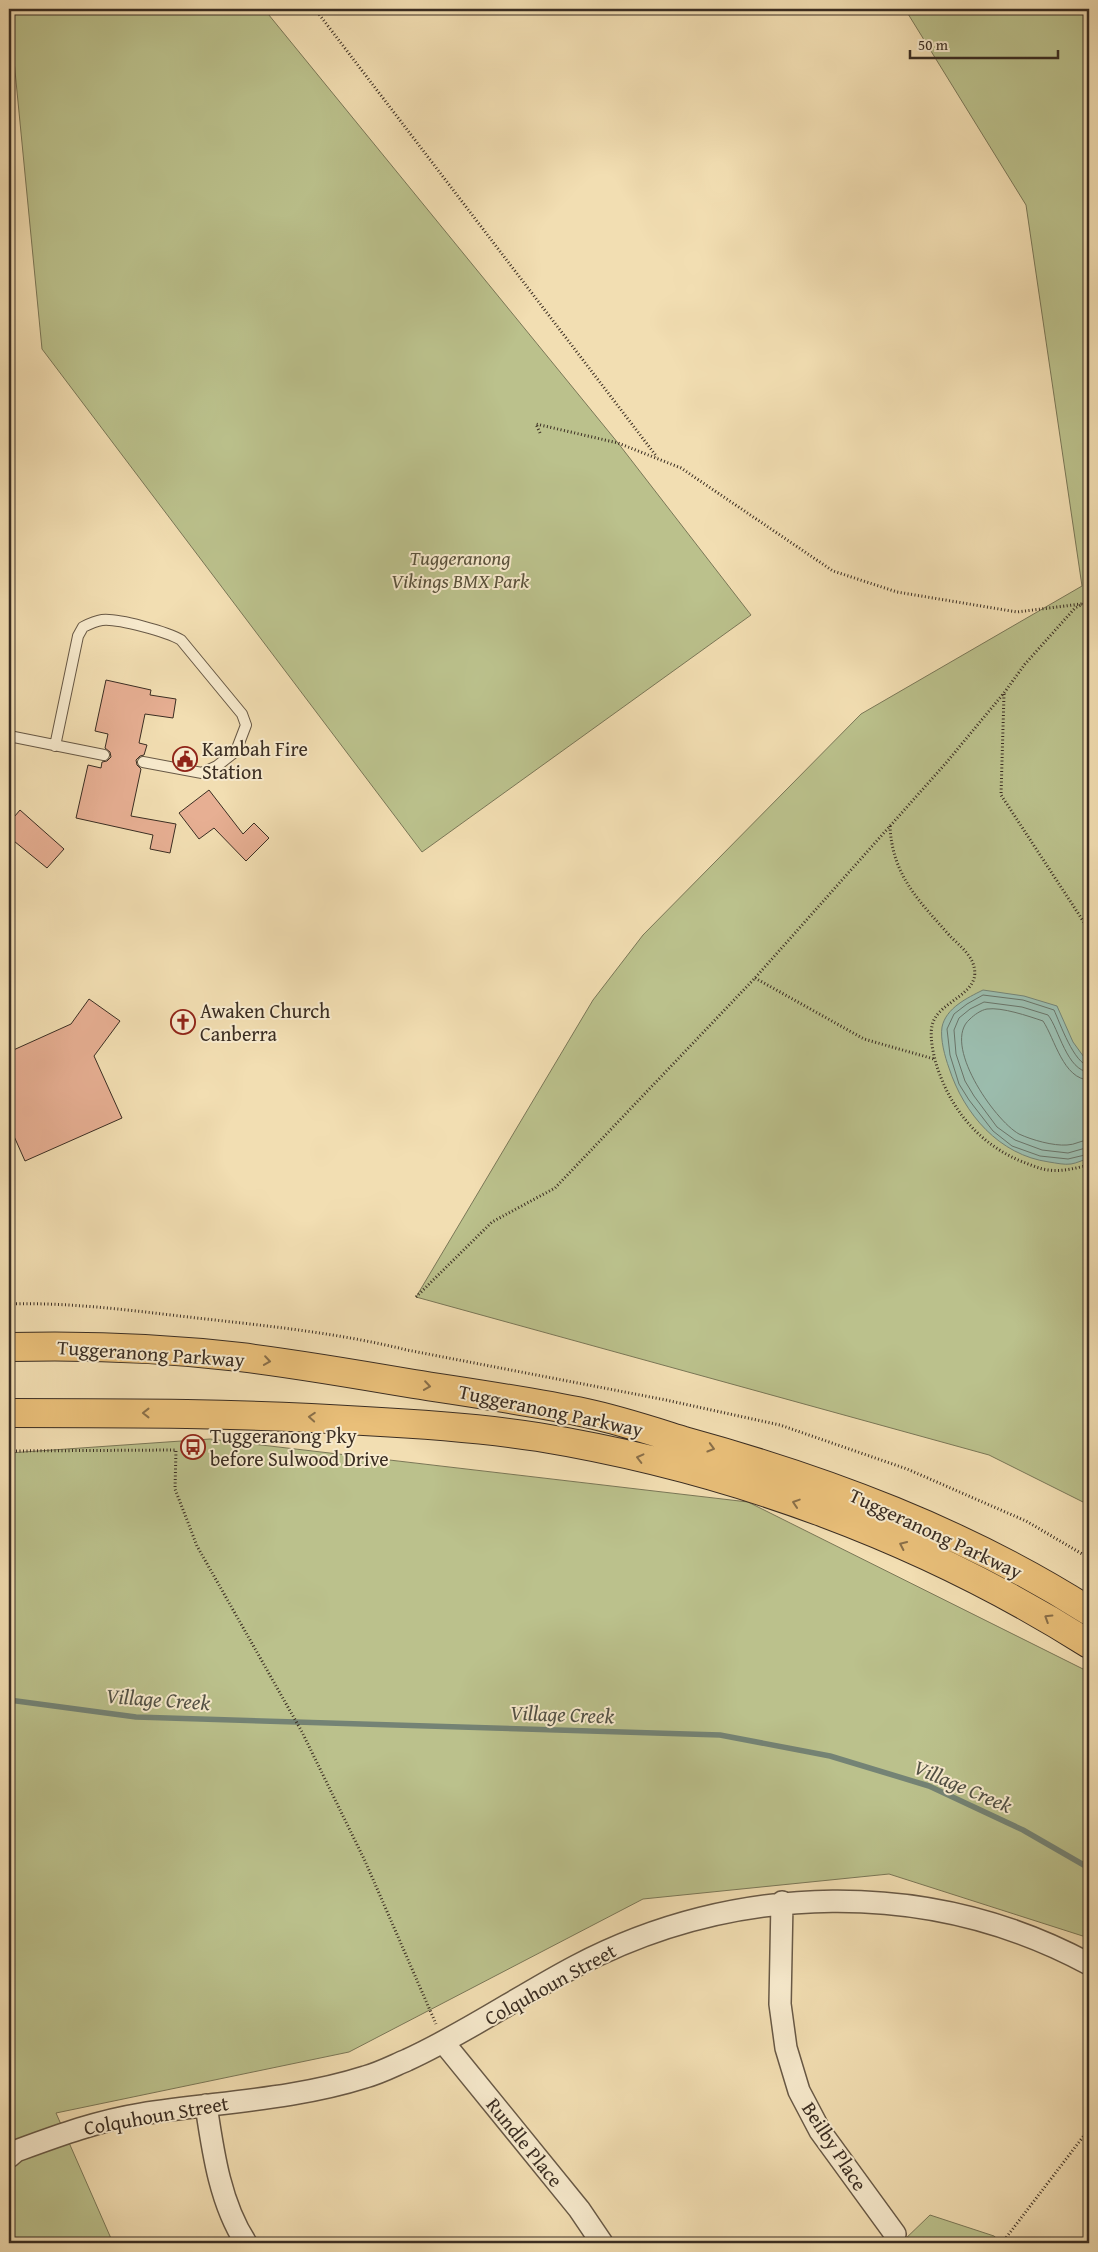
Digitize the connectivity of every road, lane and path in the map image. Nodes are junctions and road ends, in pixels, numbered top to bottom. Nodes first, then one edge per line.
1 (315, 9) edge
2 (540, 433) dead end
3 (658, 458) junction
4 (1089, 592) edge
5 (1089, 603) edge
6 (1083, 604) junction
7 (1004, 693) junction
8 (9, 736) edge
9 (55, 746) junction
10 (104, 755) dead end
11 (143, 762) dead end
12 (890, 825) junction
13 (1089, 930) edge
14 (755, 978) junction
15 (934, 1059) junction
16 (1089, 1165) edge
17 (416, 1297) dead end
18 (9, 1346) edge
19 (9, 1414) edge
20 (9, 1451) edge
21 (1089, 1611) edge
22 (1089, 1644) edge
23 (782, 1902) junction
24 (1089, 1964) edge
25 (444, 2043) junction
26 (206, 2105) junction
27 (1089, 2129) edge
28 (11, 2153) edge
29 (895, 2234) dead end
30 (246, 2243) edge
31 (602, 2243) edge
32 (1002, 2243) edge

1 - 3 path
2 - 3 path
3 - 6 path
4 - 6 path
5 - 6 path
6 - 7 path
7 - 12 path
7 - 13 path
8 - 9 lane
9 - 10 lane
9 - 11 lane
12 - 14 path
12 - 15 path
14 - 15 path
14 - 17 path
15 - 16 path
18 -> 21 highway, Tuggeranong Parkway
22 -> 19 highway, Tuggeranong Parkway
20 - 25 path
23 - 24 street, Colquhoun Street
23 - 25 street, Colquhoun Street
23 - 29 street, Beilby Place
25 - 26 street, Colquhoun Street
25 - 31 street, Rundle Place
26 - 28 street, Colquhoun Street
26 - 30 street
27 - 32 path

